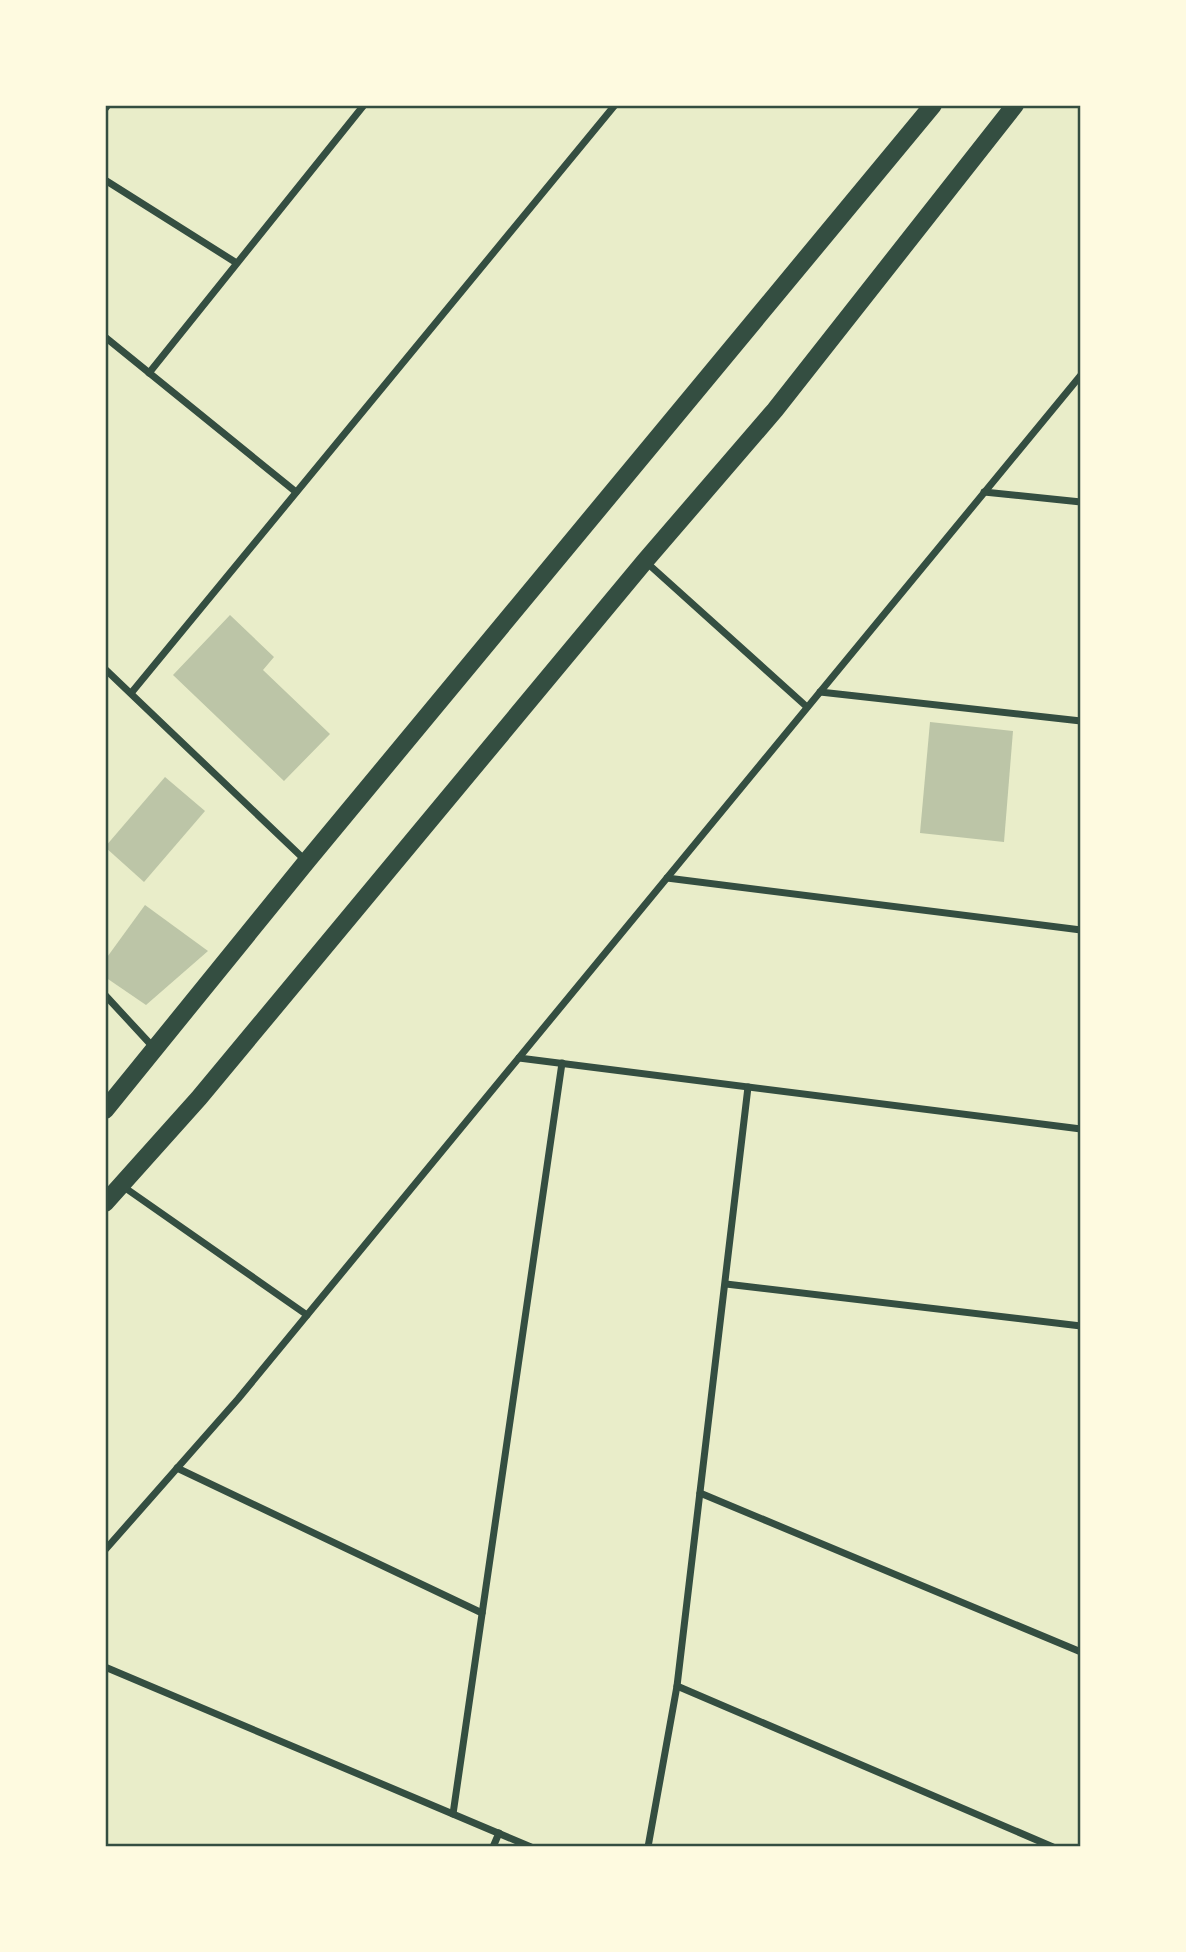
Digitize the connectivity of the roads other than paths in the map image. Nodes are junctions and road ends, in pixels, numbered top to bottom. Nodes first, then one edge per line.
1 (364, 105) edge
2 (615, 105) edge
3 (933, 105) edge
4 (1015, 105) edge
5 (105, 180) edge
6 (235, 262) junction
7 (105, 337) edge
8 (149, 373) junction
9 (1081, 375) edge
10 (296, 492) junction
11 (984, 492) junction
12 (1081, 502) edge
13 (645, 561) junction
14 (105, 670) edge
15 (132, 692) junction
16 (820, 692) junction
17 (807, 707) junction
18 (1081, 721) edge
19 (307, 861) junction
20 (667, 878) junction
21 (1081, 930) edge
22 (105, 995) edge
23 (155, 1049) junction
24 (519, 1058) junction
25 (562, 1063) junction
26 (748, 1087) junction
27 (105, 1110) edge
28 (1081, 1129) edge
29 (121, 1185) junction
30 (105, 1203) edge
31 (726, 1284) junction
32 (307, 1315) junction
33 (1081, 1326) edge
34 (177, 1468) junction
35 (700, 1493) junction
36 (105, 1550) edge
37 (482, 1613) junction
38 (1081, 1652) edge
39 (105, 1667) edge
40 (677, 1686) junction
41 (453, 1814) junction
42 (499, 1833) junction
43 (493, 1847) edge
44 (531, 1847) edge
45 (648, 1847) edge
46 (1053, 1847) edge

1 - 6 street
2 - 10 street
3 - 19 main road
4 - 13 main road
5 - 6 street
6 - 8 street
7 - 8 street
8 - 10 street
9 - 11 street
10 - 15 street
11 - 12 street
11 - 16 street
13 - 17 street
13 - 29 main road
14 - 15 street
15 - 19 street
16 - 17 street
16 - 18 street
17 - 20 street
19 - 23 main road
20 - 21 street
20 - 24 street
22 - 23 street
23 - 27 main road
24 - 25 street
24 - 32 street
25 - 26 street
25 - 37 street
26 - 28 street
26 - 31 street
29 - 30 main road
29 - 32 street
31 - 33 street
31 - 35 street
32 - 34 street
34 - 36 street
34 - 37 street
35 - 38 street
35 - 40 street
37 - 41 street
39 - 41 street
40 - 45 street
40 - 46 street
41 - 42 street
42 - 43 street
42 - 44 street

